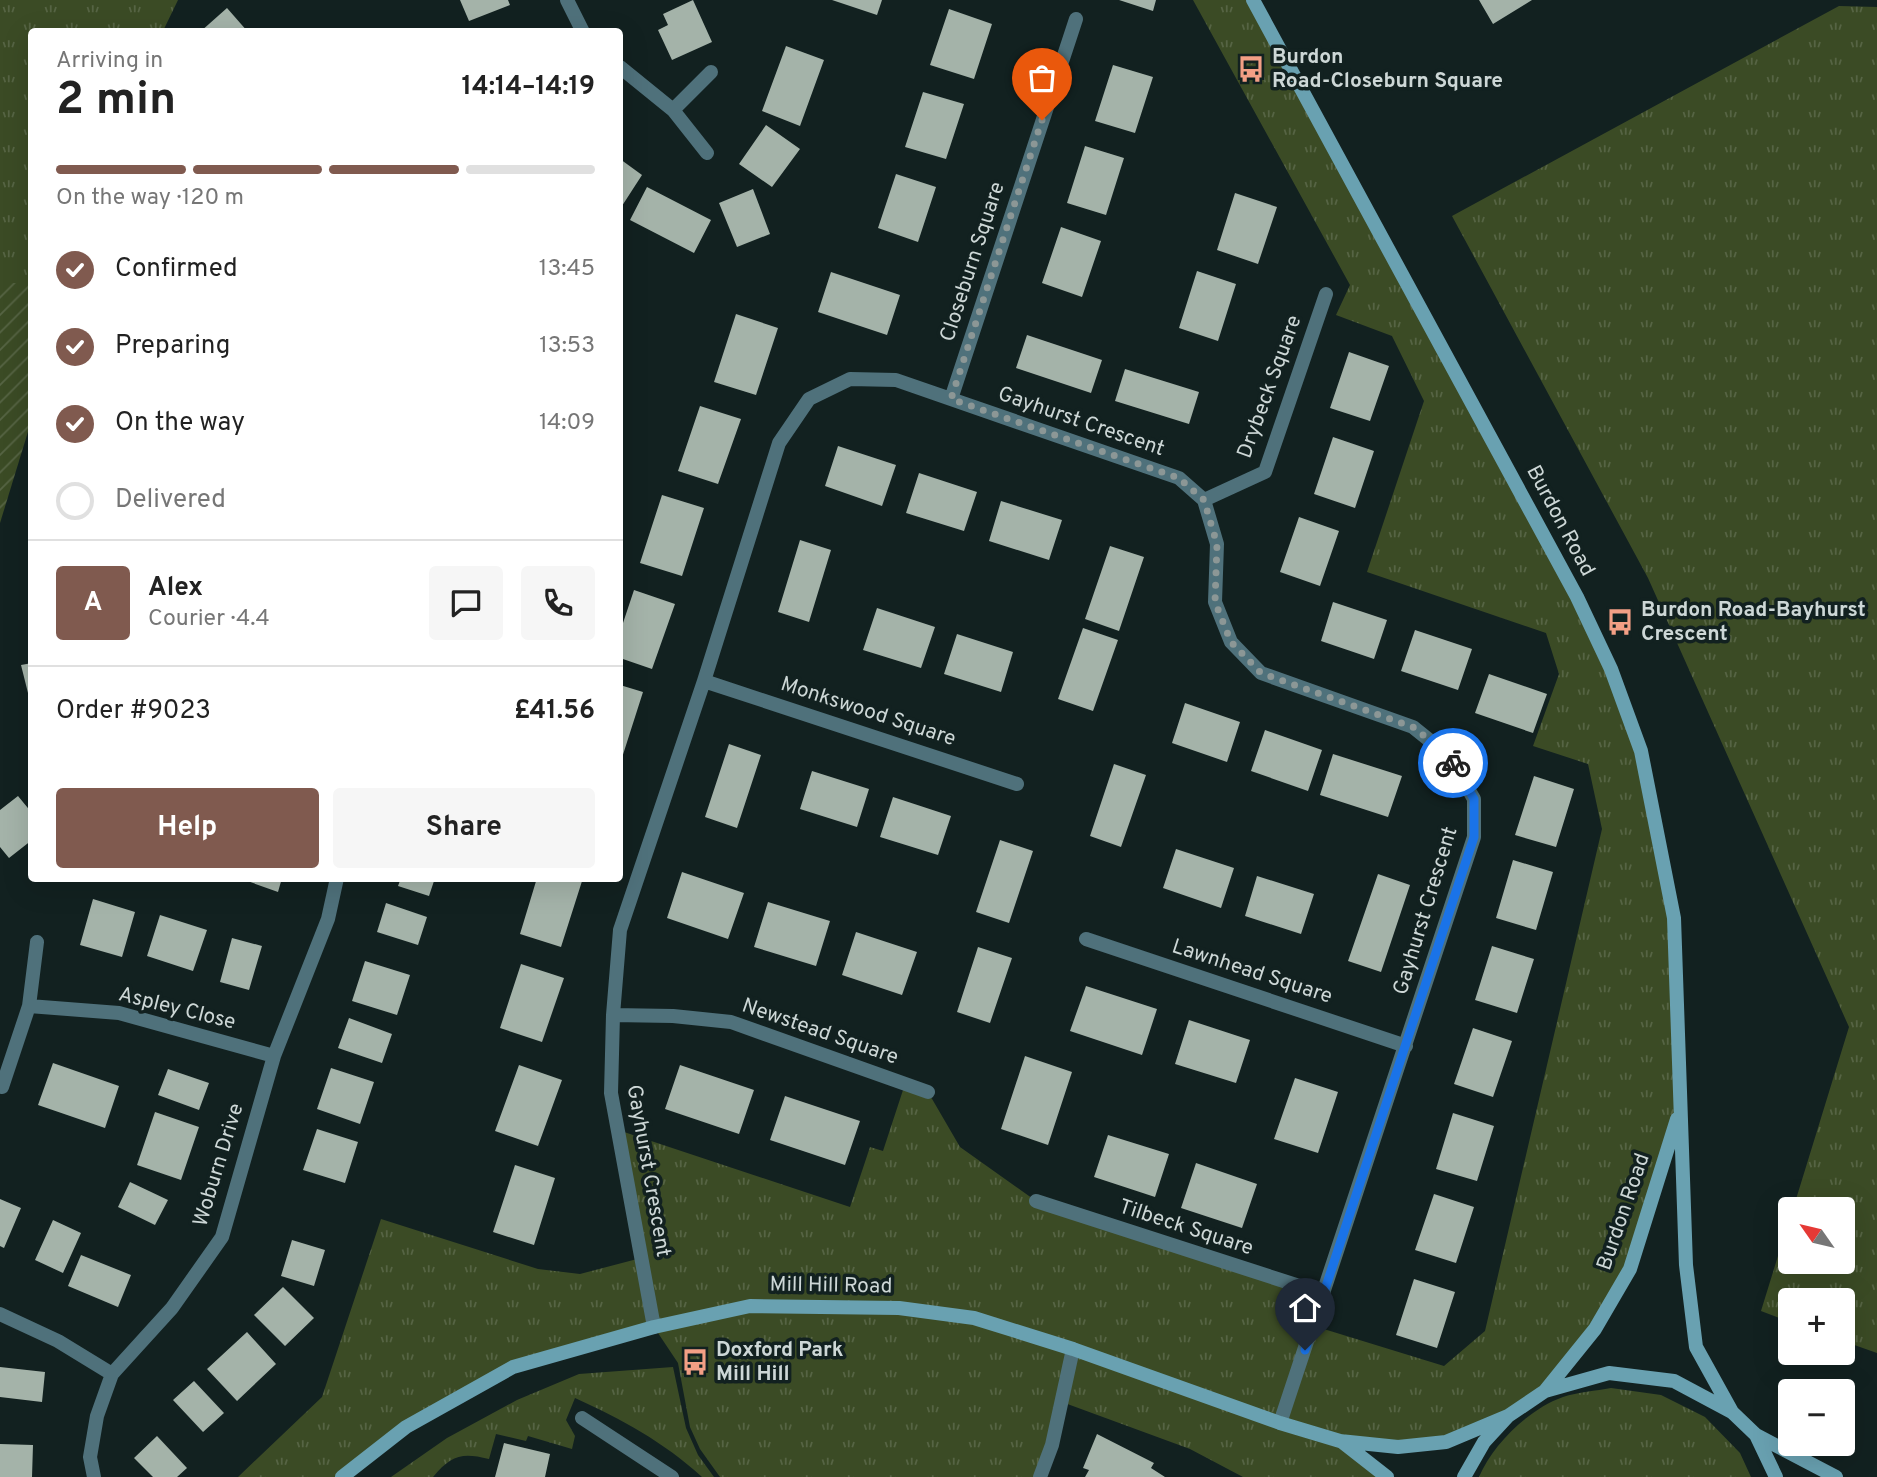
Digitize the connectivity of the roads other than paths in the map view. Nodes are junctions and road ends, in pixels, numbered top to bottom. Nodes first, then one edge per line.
1 (567, 0) edge
2 (1253, 0) edge
3 (1076, 19) dead end
4 (581, 28) edge
5 (623, 69) edge
6 (711, 72) dead end
7 (673, 110) junction
8 (707, 153) dead end
9 (1326, 294) dead end
10 (951, 399) junction
11 (1204, 500) junction
12 (705, 681) junction
13 (1017, 784) dead end
14 (336, 882) edge
15 (1086, 939) dead end
16 (37, 943) dead end
17 (29, 1006) junction
18 (613, 1015) junction
19 (1406, 1046) junction
20 (274, 1056) junction
21 (2, 1087) edge
22 (928, 1093) dead end
23 (1680, 1109) junction
24 (1036, 1201) dead end
25 (1324, 1294) junction
26 (0, 1314) edge
27 (654, 1327) junction
28 (1073, 1349) junction
29 (112, 1374) junction
30 (1545, 1391) junction
31 (1732, 1412) junction
32 (1508, 1416) junction
33 (582, 1418) dead end
34 (1280, 1423) junction
35 (1756, 1435) junction
36 (1340, 1441) junction
37 (94, 1477) edge
38 (342, 1477) edge
39 (672, 1477) edge
40 (1040, 1477) edge
41 (1387, 1477) edge
42 (1464, 1477) edge
43 (1776, 1477) edge
44 (1836, 1477) edge

1 - 4 street
2 - 23 main road, Burdon Road
3 - 10 street, Closeburn Square
5 - 7 street
6 - 7 street
7 - 8 street
9 - 11 street, Drybeck Square
10 - 11 street, Gayhurst Crescent
10 - 12 street, Gayhurst Crescent
11 - 19 street, Gayhurst Crescent
12 - 13 street, Monkswood Square
12 - 18 street, Gayhurst Crescent
14 - 20 street, Woburn Drive
15 - 19 street, Lawnhead Square
16 - 17 street
17 - 20 street, Aspley Close
17 - 21 street
18 - 22 street, Newstead Square
18 - 27 street, Gayhurst Crescent
19 - 25 street, Gayhurst Crescent
20 - 29 street, Woburn Drive
23 - 30 main road, Burdon Road
23 - 31 main road, Burdon Road
24 - 25 street, Tilbeck Square
25 - 34 street, Gayhurst Crescent
26 - 29 street
27 - 28 main road, Mill Hill Road
27 - 38 main road, Mill Hill Road
28 - 34 main road, Mill Hill Road
28 - 40 street
29 - 37 street, Woburn Drive
30 - 31 main road, Burdon Road
30 - 32 main road, Burdon Road
31 - 35 main road, Burdon Road
32 - 36 main road, Mill Hill Road
32 - 42 main road, Burdon Road
33 - 39 street
34 - 36 main road, Mill Hill Road
35 - 43 main road, Burdon Road
35 - 44 main road
36 - 41 main road, Mill Hill Road

